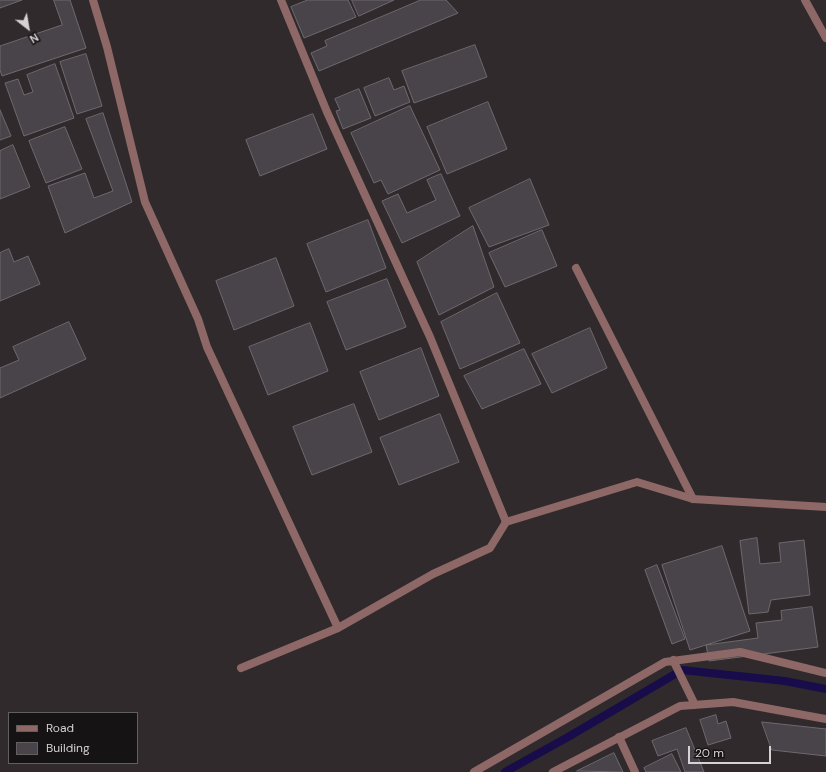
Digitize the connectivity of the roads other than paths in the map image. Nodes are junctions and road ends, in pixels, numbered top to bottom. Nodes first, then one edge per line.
1 (93, 0) edge
2 (281, 0) edge
3 (805, 0) edge
4 (826, 38) edge
5 (576, 268) dead end
6 (693, 499) junction
7 (826, 507) edge
8 (506, 522) junction
9 (338, 628) junction
10 (673, 660) junction
11 (241, 668) dead end
12 (826, 673) edge
13 (695, 704) junction
14 (826, 719) edge
15 (619, 737) junction
16 (474, 772) edge
17 (553, 772) edge
18 (635, 772) edge

1 - 9 street
2 - 8 street
3 - 4 street
5 - 6 street
6 - 7 street
6 - 8 street
8 - 9 street
9 - 11 street
10 - 12 street
10 - 13 street
10 - 16 street
13 - 14 street
13 - 15 street
15 - 17 street
15 - 18 street

